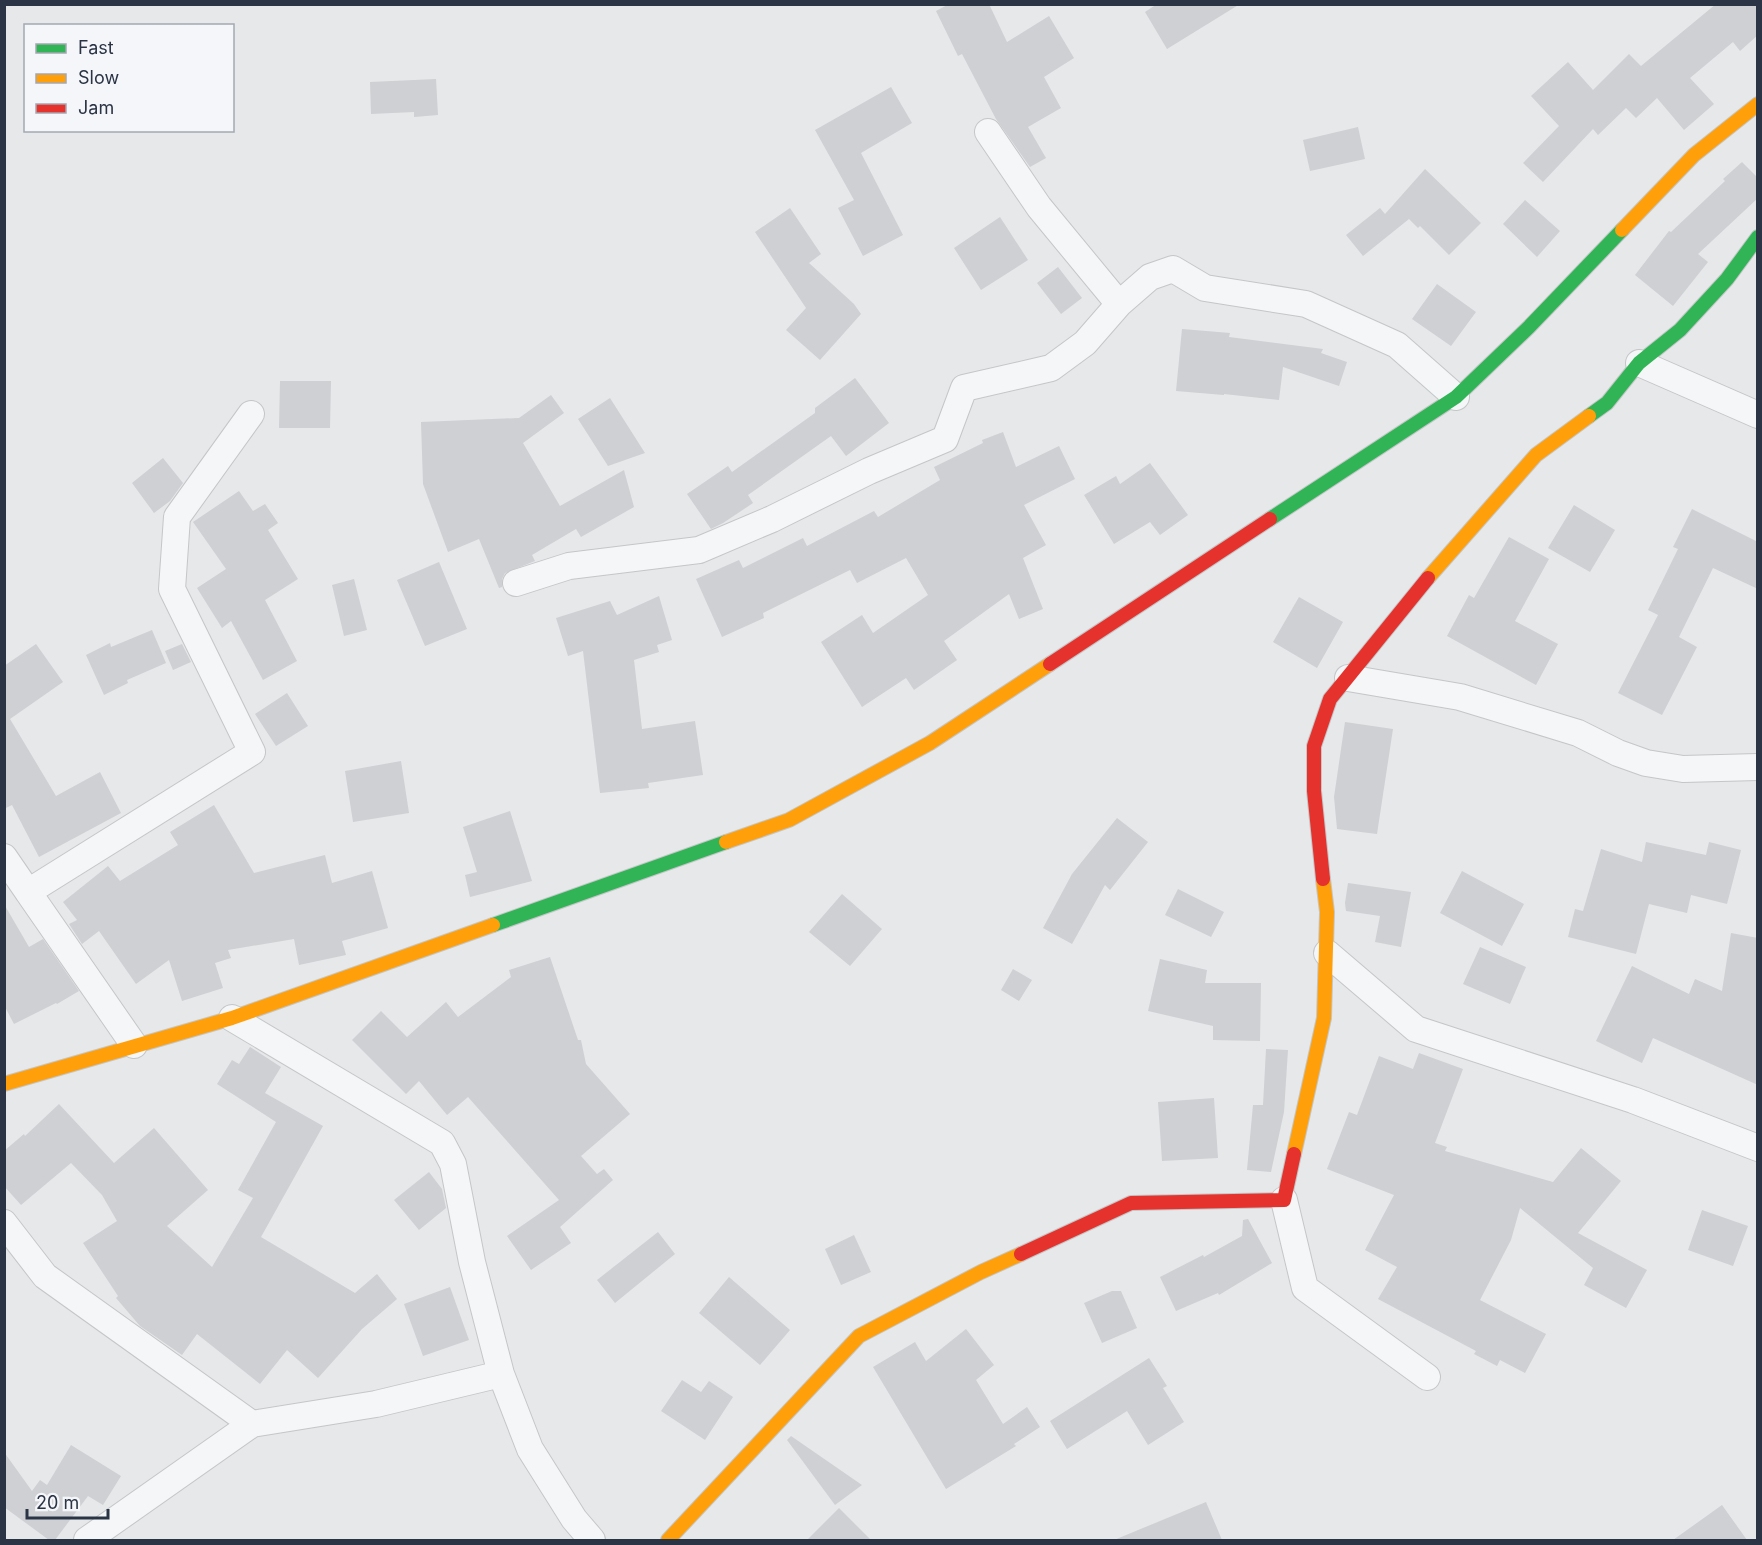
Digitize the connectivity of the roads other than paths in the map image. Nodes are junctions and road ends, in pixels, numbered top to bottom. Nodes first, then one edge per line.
1 (1758, 104) edge
2 (988, 132) dead end
3 (1758, 237) edge
4 (1119, 304) junction
5 (1639, 363) junction
6 (1456, 397) junction
7 (251, 414) dead end
8 (1758, 415) edge
9 (516, 583) dead end
10 (1348, 678) junction
11 (1758, 767) edge
12 (4, 857) edge
13 (28, 892) junction
14 (1327, 952) junction
15 (232, 1018) junction
16 (134, 1045) junction
17 (4, 1084) edge
18 (1758, 1148) edge
19 (1284, 1200) junction
20 (4, 1223) edge
21 (501, 1374) junction
22 (1427, 1377) dead end
23 (252, 1424) junction
24 (87, 1540) edge
25 (592, 1540) edge
26 (668, 1540) edge

1 - 6 street
2 - 4 street
3 - 5 street
4 - 6 street
4 - 9 street
5 - 8 street
5 - 10 street
6 - 15 street
7 - 13 street
10 - 11 street
10 - 14 street
12 - 13 street
13 - 16 street
14 - 18 street
14 - 19 street
15 - 16 street
15 - 21 street
16 - 17 street
19 - 22 street
19 - 26 street
20 - 23 street
21 - 23 street
21 - 25 street
23 - 24 street

